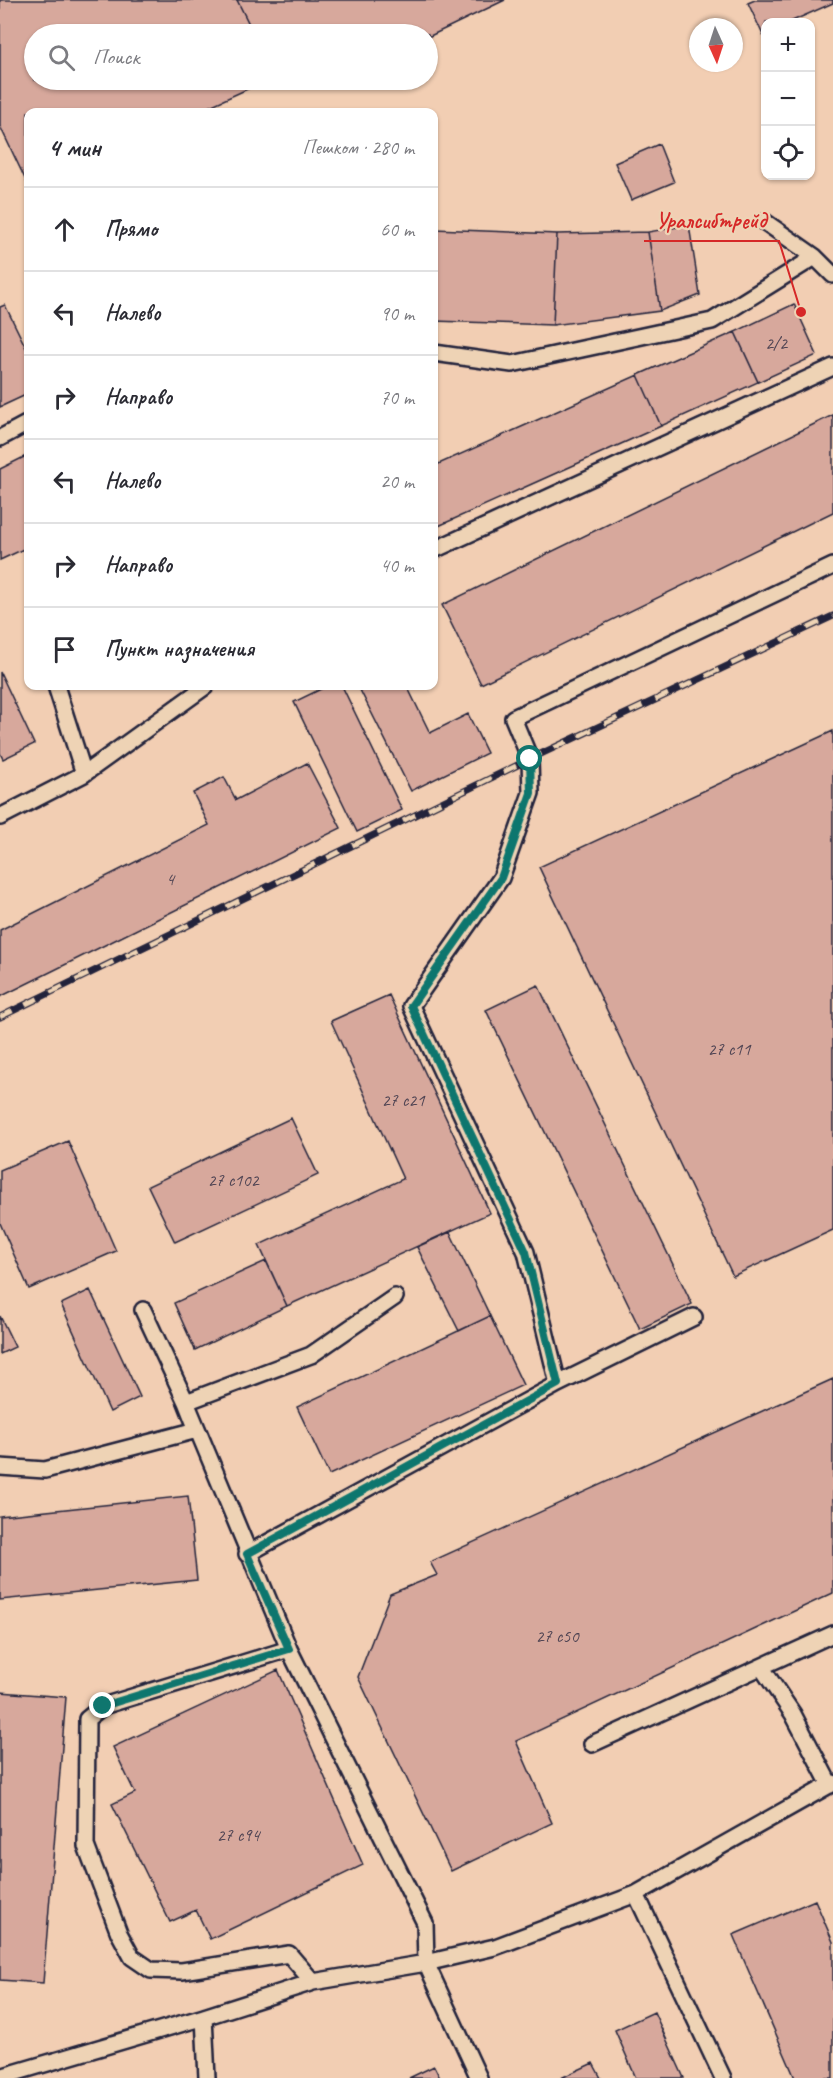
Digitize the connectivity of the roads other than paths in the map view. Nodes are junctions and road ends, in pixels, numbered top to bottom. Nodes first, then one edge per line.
1 (765, 222) dead end
2 (815, 257) junction
3 (833, 275) edge
4 (438, 354) edge
5 (833, 367) edge
6 (24, 425) edge
7 (0, 438) edge
8 (438, 548) edge
9 (833, 566) edge
10 (57, 690) edge
11 (200, 690) edge
12 (84, 774) junction
13 (0, 817) edge
14 (395, 1297) dead end
15 (142, 1310) dead end
16 (694, 1317) dead end
17 (558, 1384) junction
18 (186, 1402) junction
19 (197, 1430) junction
20 (0, 1467) edge
21 (247, 1554) junction
22 (833, 1634) edge
23 (289, 1649) junction
24 (762, 1668) junction
25 (592, 1744) dead end
26 (831, 1784) edge
27 (636, 1894) junction
28 (426, 1963) junction
29 (312, 1982) junction
30 (204, 2017) junction
31 (0, 2077) edge
32 (207, 2078) edge
33 (480, 2078) edge
34 (723, 2078) edge

1 - 2 lane
2 - 3 lane
2 - 4 lane
5 - 8 lane
6 - 7 lane
9 - 17 lane
10 - 12 lane
11 - 12 lane
12 - 13 lane
14 - 18 lane
15 - 18 lane
16 - 17 lane
17 - 21 lane
18 - 19 lane
19 - 20 lane
19 - 21 lane
21 - 23 lane
22 - 24 lane
23 - 28 lane
23 - 29 lane
24 - 25 lane
24 - 26 lane
26 - 27 lane
27 - 28 lane
27 - 34 lane
28 - 29 lane
28 - 33 lane
29 - 30 lane
30 - 31 lane
30 - 32 lane

